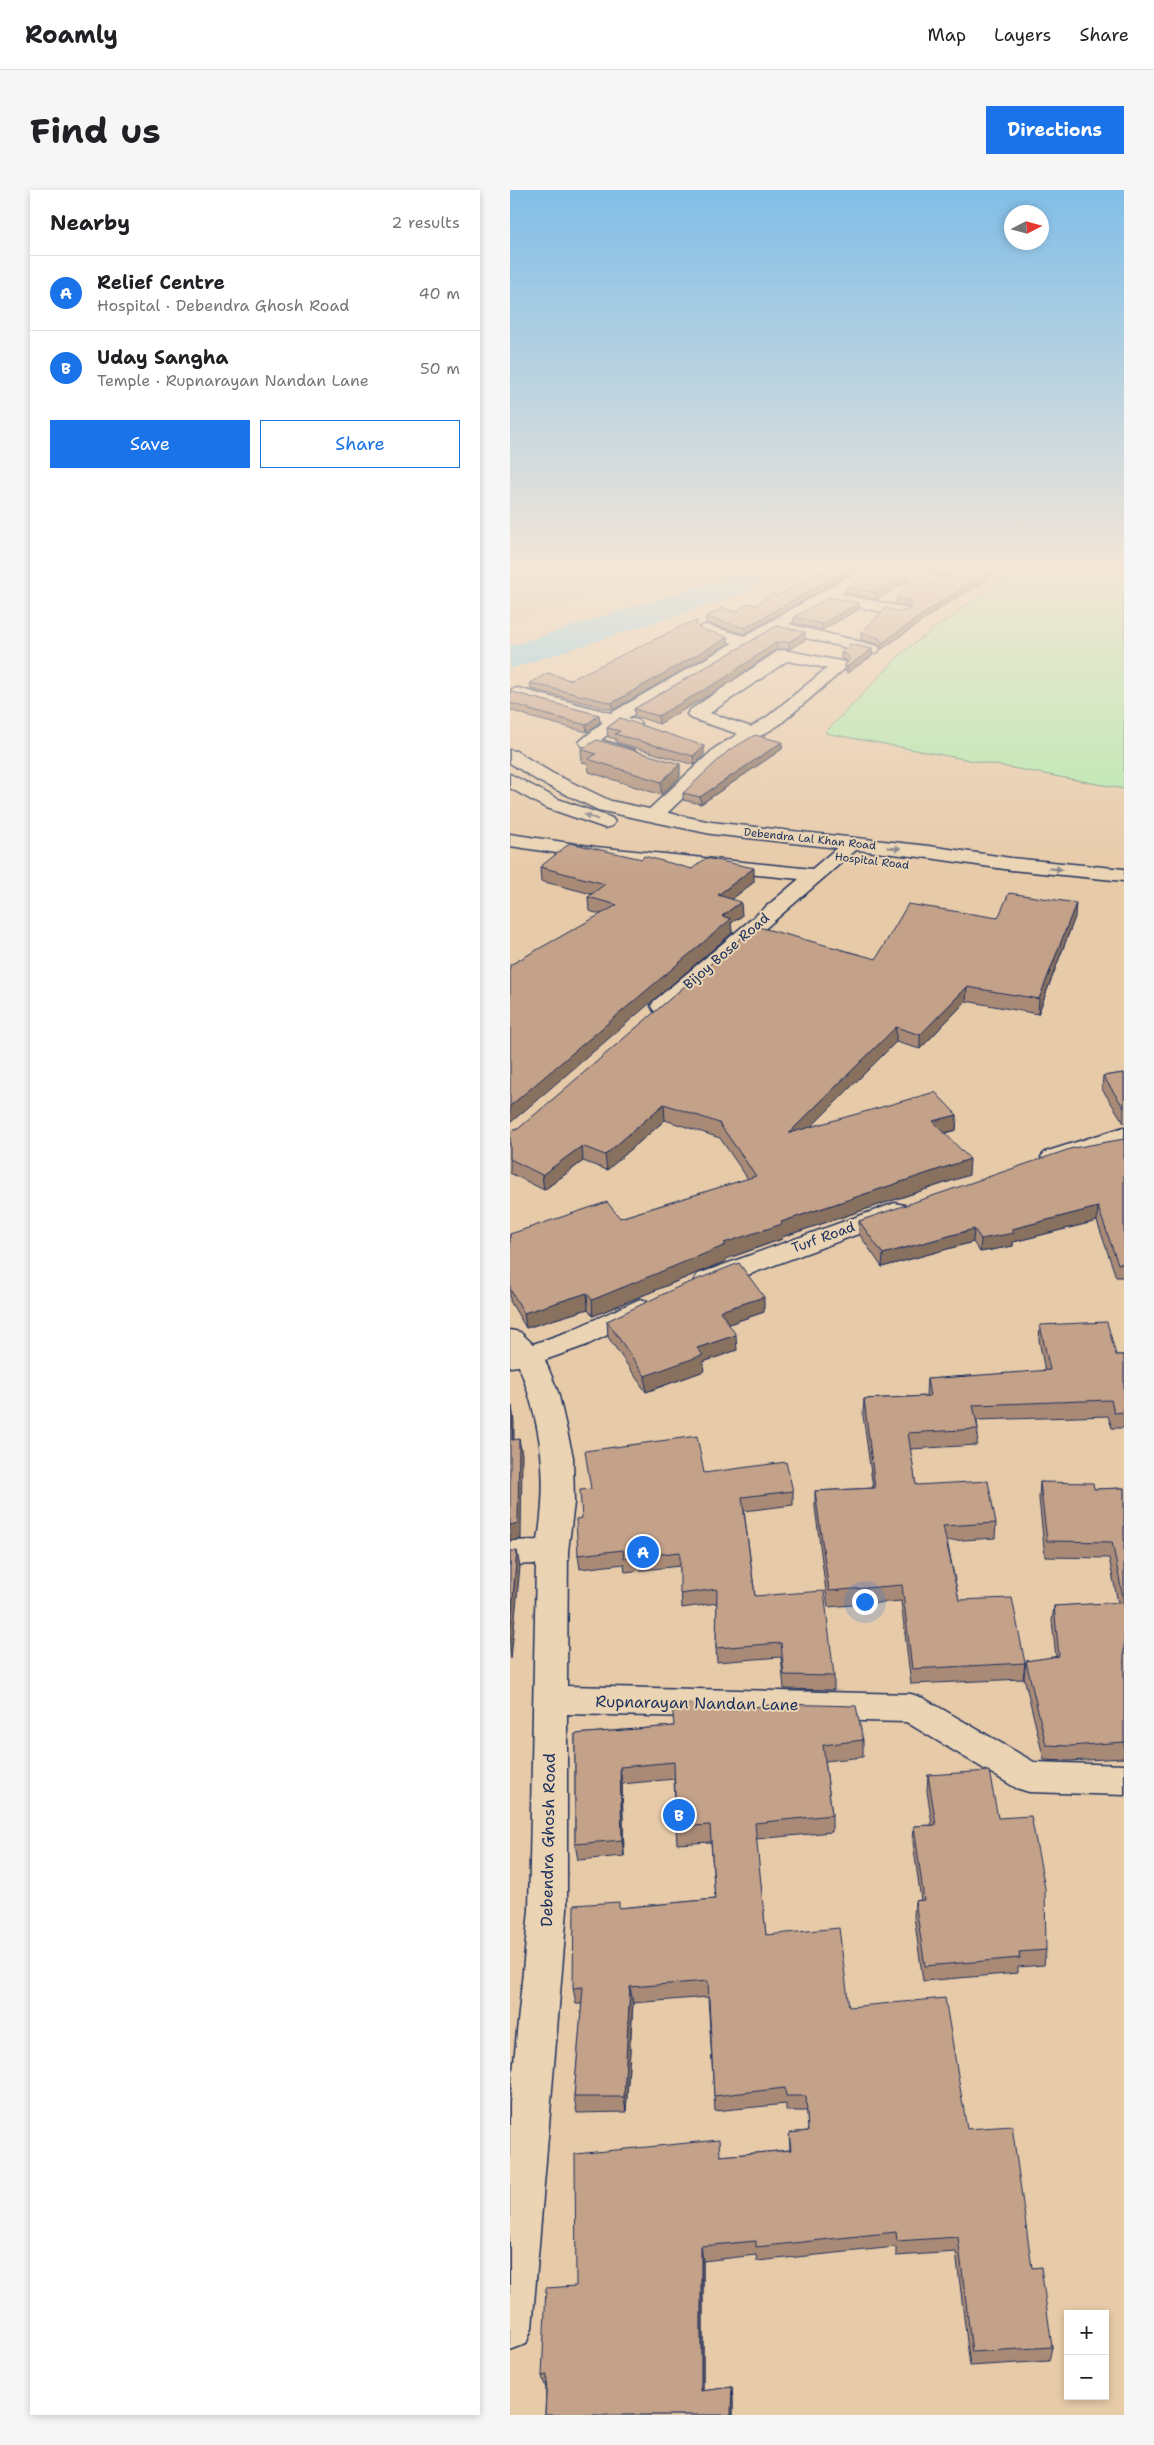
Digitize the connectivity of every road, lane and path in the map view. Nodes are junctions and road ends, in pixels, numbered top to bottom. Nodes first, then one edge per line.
1 (700, 670) edge
2 (762, 670) edge
3 (835, 670) edge
4 (518, 693) edge
5 (616, 719) junction
6 (645, 728) edge
7 (752, 733) junction
8 (702, 746) edge
9 (721, 752) junction
10 (642, 758) edge
11 (518, 760) edge
12 (679, 769) edge
13 (697, 774) junction
14 (510, 780) edge
15 (653, 816) junction
16 (510, 840) edge
17 (845, 850) junction
18 (815, 875) junction
19 (1124, 875) edge
20 (1124, 891) edge
21 (644, 1021) edge
22 (1124, 1134) edge
23 (1030, 1164) edge
24 (922, 1201) edge
25 (684, 1289) edge
26 (658, 1299) edge
27 (516, 1351) edge
28 (552, 1551) junction
29 (510, 1553) edge
30 (551, 1700) junction
31 (1124, 1780) edge
32 (510, 2328) edge

1 - 5 street
2 - 7 street
3 - 7 street
4 - 5 street
5 - 6 street
5 - 10 street
7 - 9 street
8 - 9 street
9 - 13 street
11 - 15 street, Debendra Lal Khan Road
12 - 13 street
13 - 15 street
17 -> 14 street, Hospital Road
15 - 17 street, Debendra Lal Khan Road
16 - 18 street
17 - 18 street, Bijoy Bose Road
17 -> 19 street, Debendra Lal Khan Road
17 - 20 street, Hospital Road
18 - 21 street, Bijoy Bose Road
22 - 23 street
24 - 25 street, Turf Road
26 - 27 street
27 - 28 street, Debendra Ghosh Road
28 - 29 street
28 - 30 street, Debendra Ghosh Road
30 - 31 street, Rupnarayan Nandan Lane
30 - 32 street, Debendra Ghosh Road

